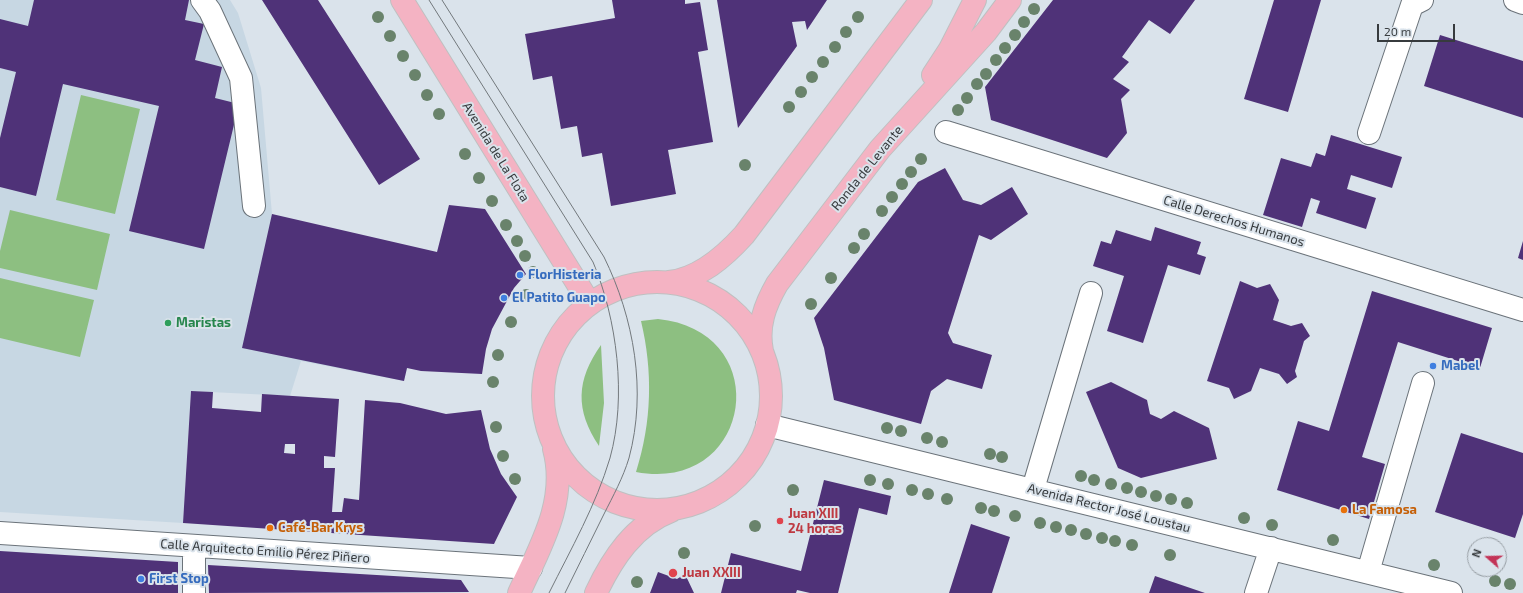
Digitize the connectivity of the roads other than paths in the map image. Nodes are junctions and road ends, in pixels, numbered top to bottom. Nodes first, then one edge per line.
1 (202, 0) edge
2 (402, 0) edge
3 (921, 0) edge
4 (975, 0) edge
5 (1010, 0) edge
6 (1422, 0) edge
7 (1515, 0) edge
8 (1523, 3) edge
9 (946, 132) dead end
10 (1369, 133) dead end
11 (880, 149) junction
12 (254, 206) dead end
13 (663, 282) junction
14 (1091, 293) dead end
15 (590, 304) junction
16 (1523, 310) edge
17 (762, 354) junction
18 (1423, 383) dead end
19 (766, 425) junction
20 (551, 440) junction
21 (1033, 490) junction
22 (677, 508) junction
23 (0, 533) edge
24 (194, 547) junction
25 (1271, 548) junction
26 (531, 568) junction
27 (1368, 572) junction
28 (194, 593) edge
29 (519, 593) edge
30 (596, 593) edge
31 (1256, 593) edge
32 (1451, 593) edge

1 - 12 street
2 - 15 main road, Avenida de La Flota
3 - 13 main road
4 - 11 main road
5 - 11 main road, Ronda de Levante
6 - 10 street
7 - 8 street
9 - 16 street, Calle Derechos Humanos
11 - 17 main road, Ronda de Levante
13 - 15 main road
13 - 17 main road
14 - 21 street
15 - 20 main road
17 - 19 main road
18 - 27 street
19 - 21 street, Avenida Rector José Loustau
19 - 22 main road
20 - 22 main road
20 - 26 main road
21 - 25 street, Avenida Rector José Loustau
22 - 30 main road
23 - 24 street, Calle Arquitecto Emilio Pérez Piñero
24 - 26 street, Calle Arquitecto Emilio Pérez Piñero
24 - 28 street
25 - 27 street, Avenida Rector José Loustau
25 - 31 street
26 - 29 main road
27 - 32 street, Avenida Rector José Loustau

